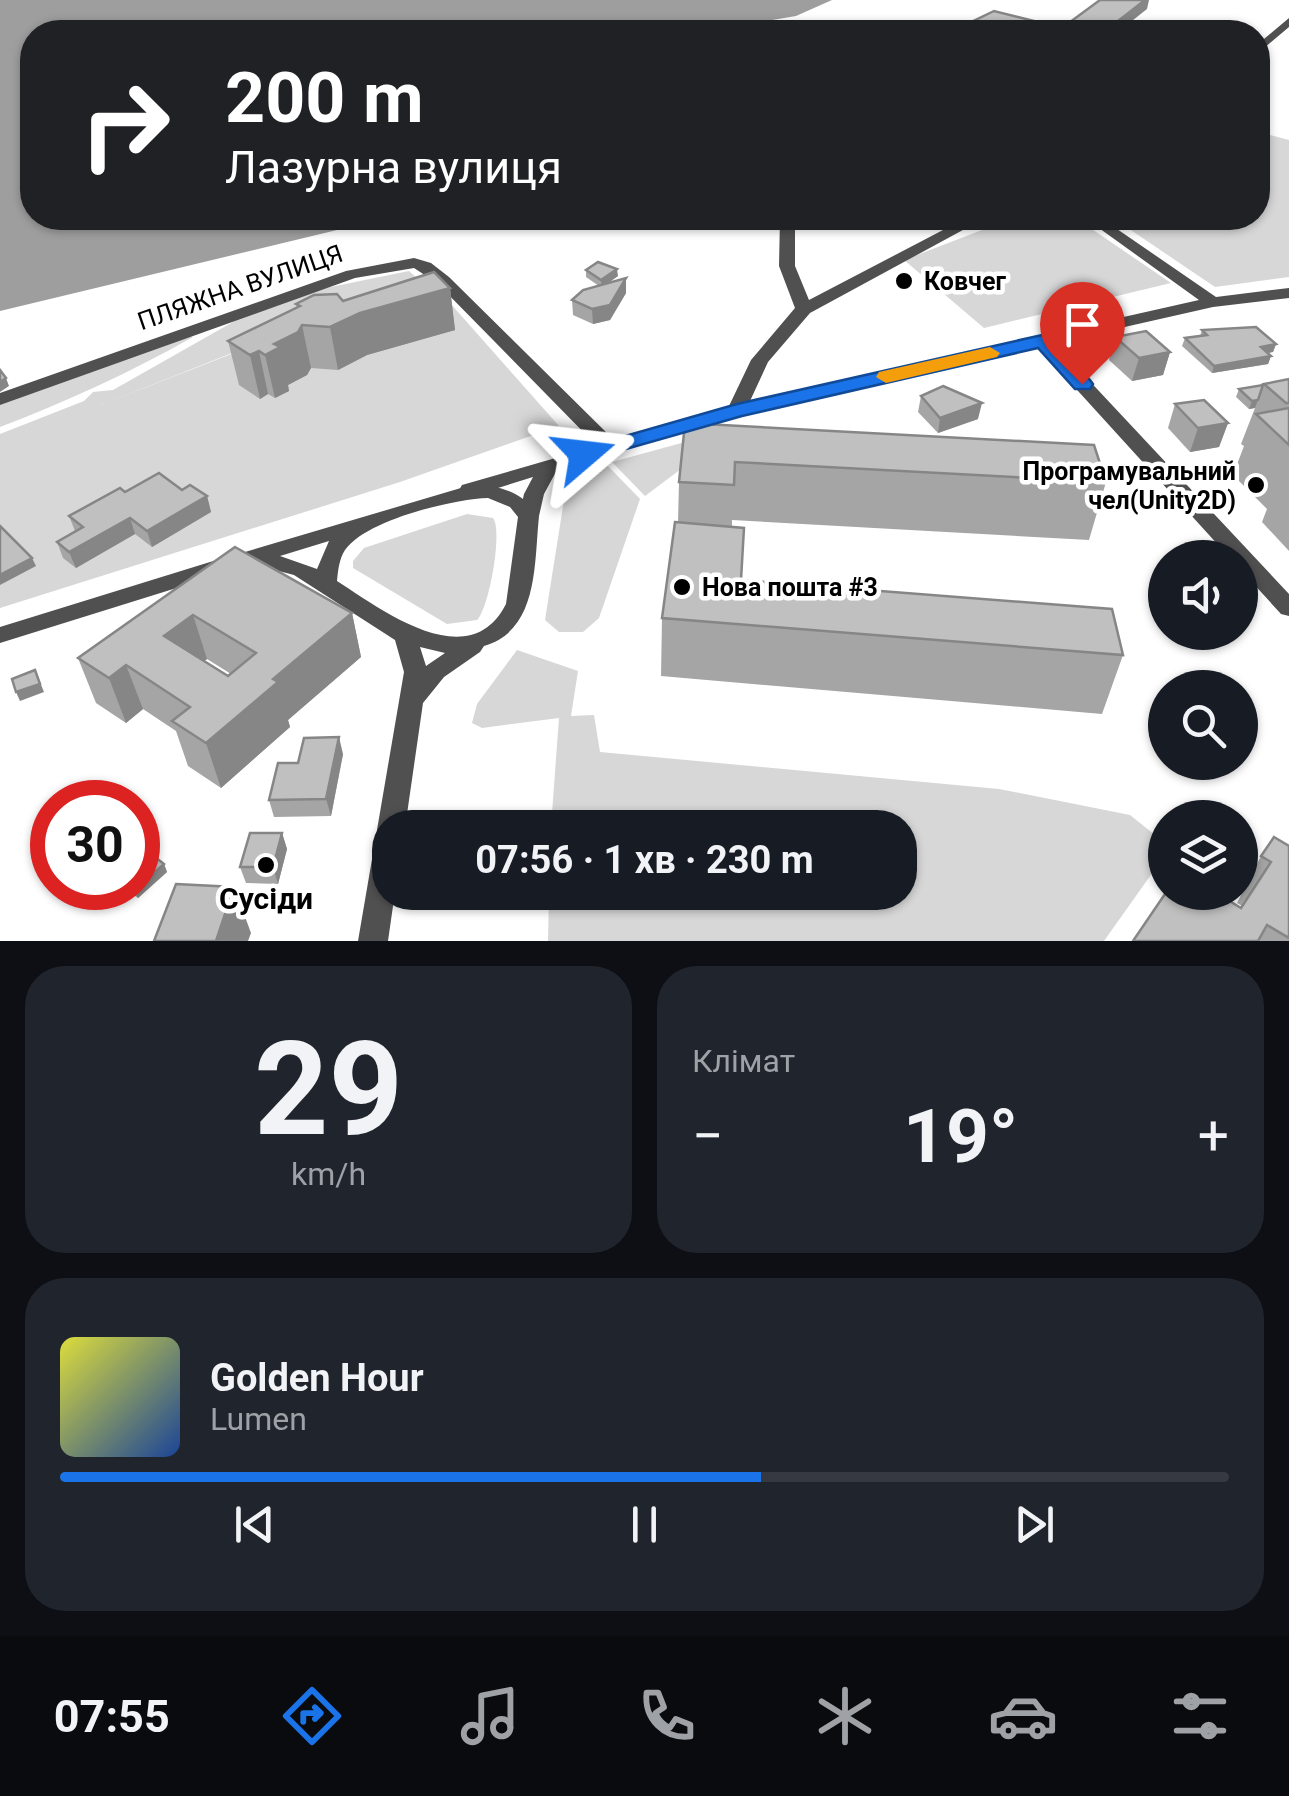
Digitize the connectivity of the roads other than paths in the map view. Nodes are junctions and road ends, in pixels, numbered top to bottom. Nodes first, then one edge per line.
1 (1289, 21) edge
2 (1270, 39) edge
3 (787, 230) edge
4 (955, 230) edge
5 (1109, 230) edge
6 (1289, 293) edge
7 (1213, 302) junction
8 (804, 309) junction
9 (1042, 341) junction
10 (0, 399) edge
11 (737, 410) junction
12 (609, 447) junction
13 (550, 465) junction
14 (468, 490) junction
15 (529, 516) junction
16 (362, 524) junction
17 (253, 557) junction
18 (326, 582) junction
19 (1289, 608) edge
20 (0, 635) edge
21 (405, 635) junction
22 (486, 637) junction
23 (414, 697) junction
24 (394, 810) edge
25 (378, 910) edge
26 (373, 941) edge

1 - 2 street
3 - 8 street
4 - 8 street
5 - 7 street
6 - 7 street
7 - 9 street
8 - 11 street
9 - 11 street
9 - 19 street
10 - 12 street, ПЛЯЖНА ВУЛИЦЯ
11 - 12 street
12 - 13 street
13 - 14 street
13 - 15 street
14 - 15 street
14 - 16 street
15 - 22 street
16 - 17 street
16 - 18 street
17 - 18 street
17 - 20 street
18 - 21 street
21 - 22 street
21 - 23 street
22 - 23 street
23 - 24 street
25 - 26 street

